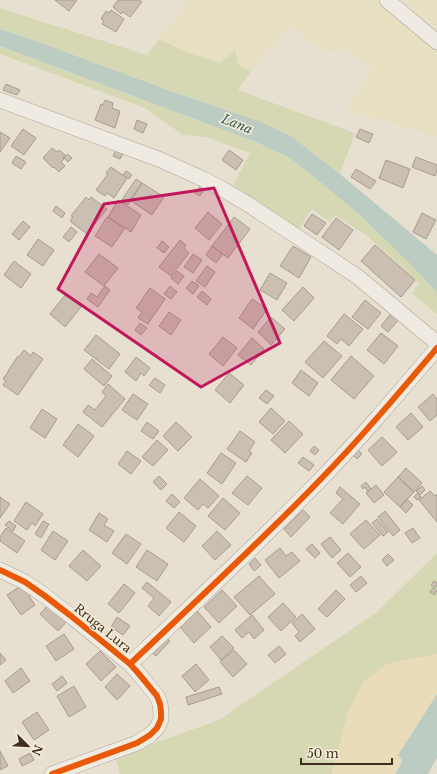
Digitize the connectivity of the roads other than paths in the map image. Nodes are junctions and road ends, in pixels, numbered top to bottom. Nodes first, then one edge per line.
1 (387, 0) edge
2 (437, 42) edge
3 (0, 100) edge
4 (437, 343) edge
5 (437, 348) edge
6 (0, 570) edge
7 (130, 664) junction
8 (52, 774) edge

1 - 2 street
3 - 4 street
5 - 7 street
6 - 7 street, Rruga Lura
7 - 8 street, Rruga Lura

